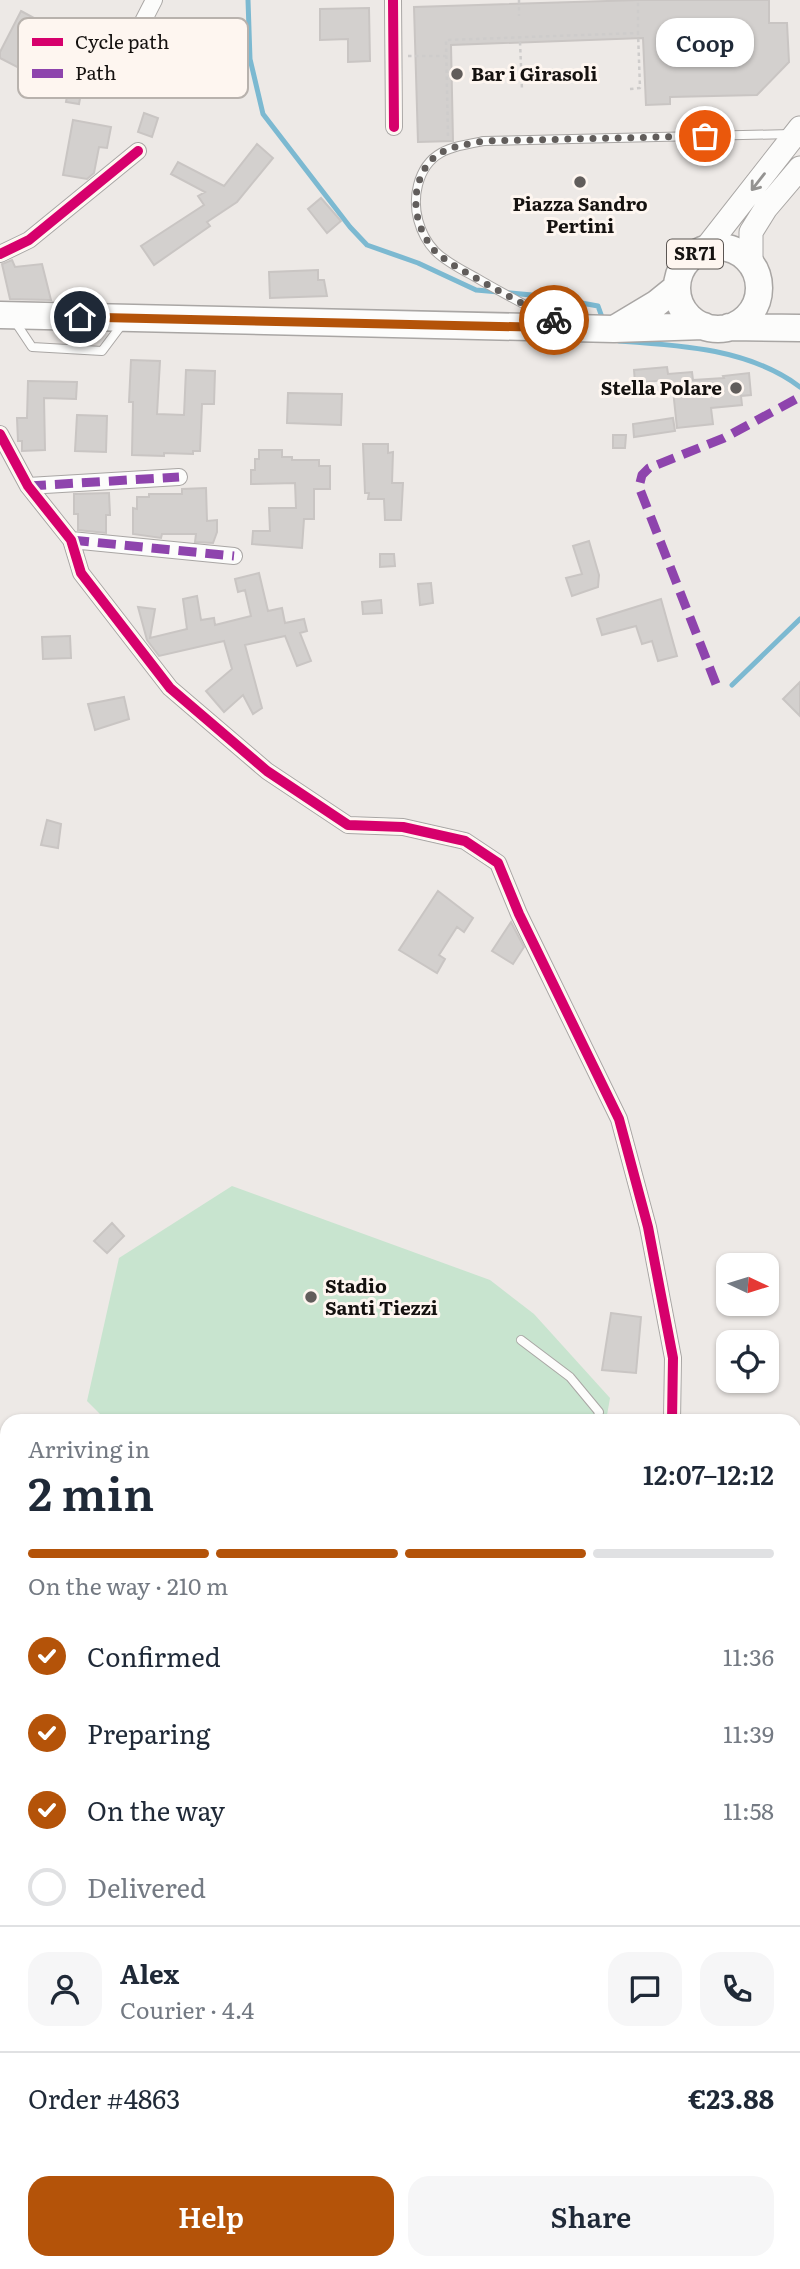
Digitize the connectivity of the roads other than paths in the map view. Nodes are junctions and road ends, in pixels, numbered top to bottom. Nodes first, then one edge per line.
1 (154, 0) edge
2 (393, 0) edge
3 (405, 0) edge
4 (145, 18) edge
5 (394, 127) dead end
6 (798, 131) edge
7 (138, 150) dead end
8 (800, 169) edge
9 (706, 248) junction
10 (0, 254) edge
11 (755, 277) junction
12 (677, 286) junction
13 (6, 315) edge
14 (717, 327) junction
15 (570, 328) junction
16 (800, 328) edge
17 (614, 329) junction
18 (0, 434) edge
19 (179, 477) dead end
20 (28, 486) junction
21 (71, 540) junction
22 (234, 556) dead end
23 (521, 1340) dead end
24 (599, 1414) edge
25 (672, 1414) edge

1 - 4 street
2 - 3 lane
2 - 5 street
6 -> 9 main road
6 - 15 lane
7 - 10 street
8 - 11 main road
9 - 11 main road, SR71
9 - 12 main road, SR71
11 - 14 main road
11 - 16 main road, SR71
12 - 14 main road, SR71
12 - 17 main road, SR71
13 - 15 main road, SR71
14 - 16 main road, SR71
14 - 17 main road, SR71
15 - 17 main road, SR71
18 - 20 street
19 - 20 street
20 - 21 street
21 - 22 street
21 - 25 street
23 - 24 lane

